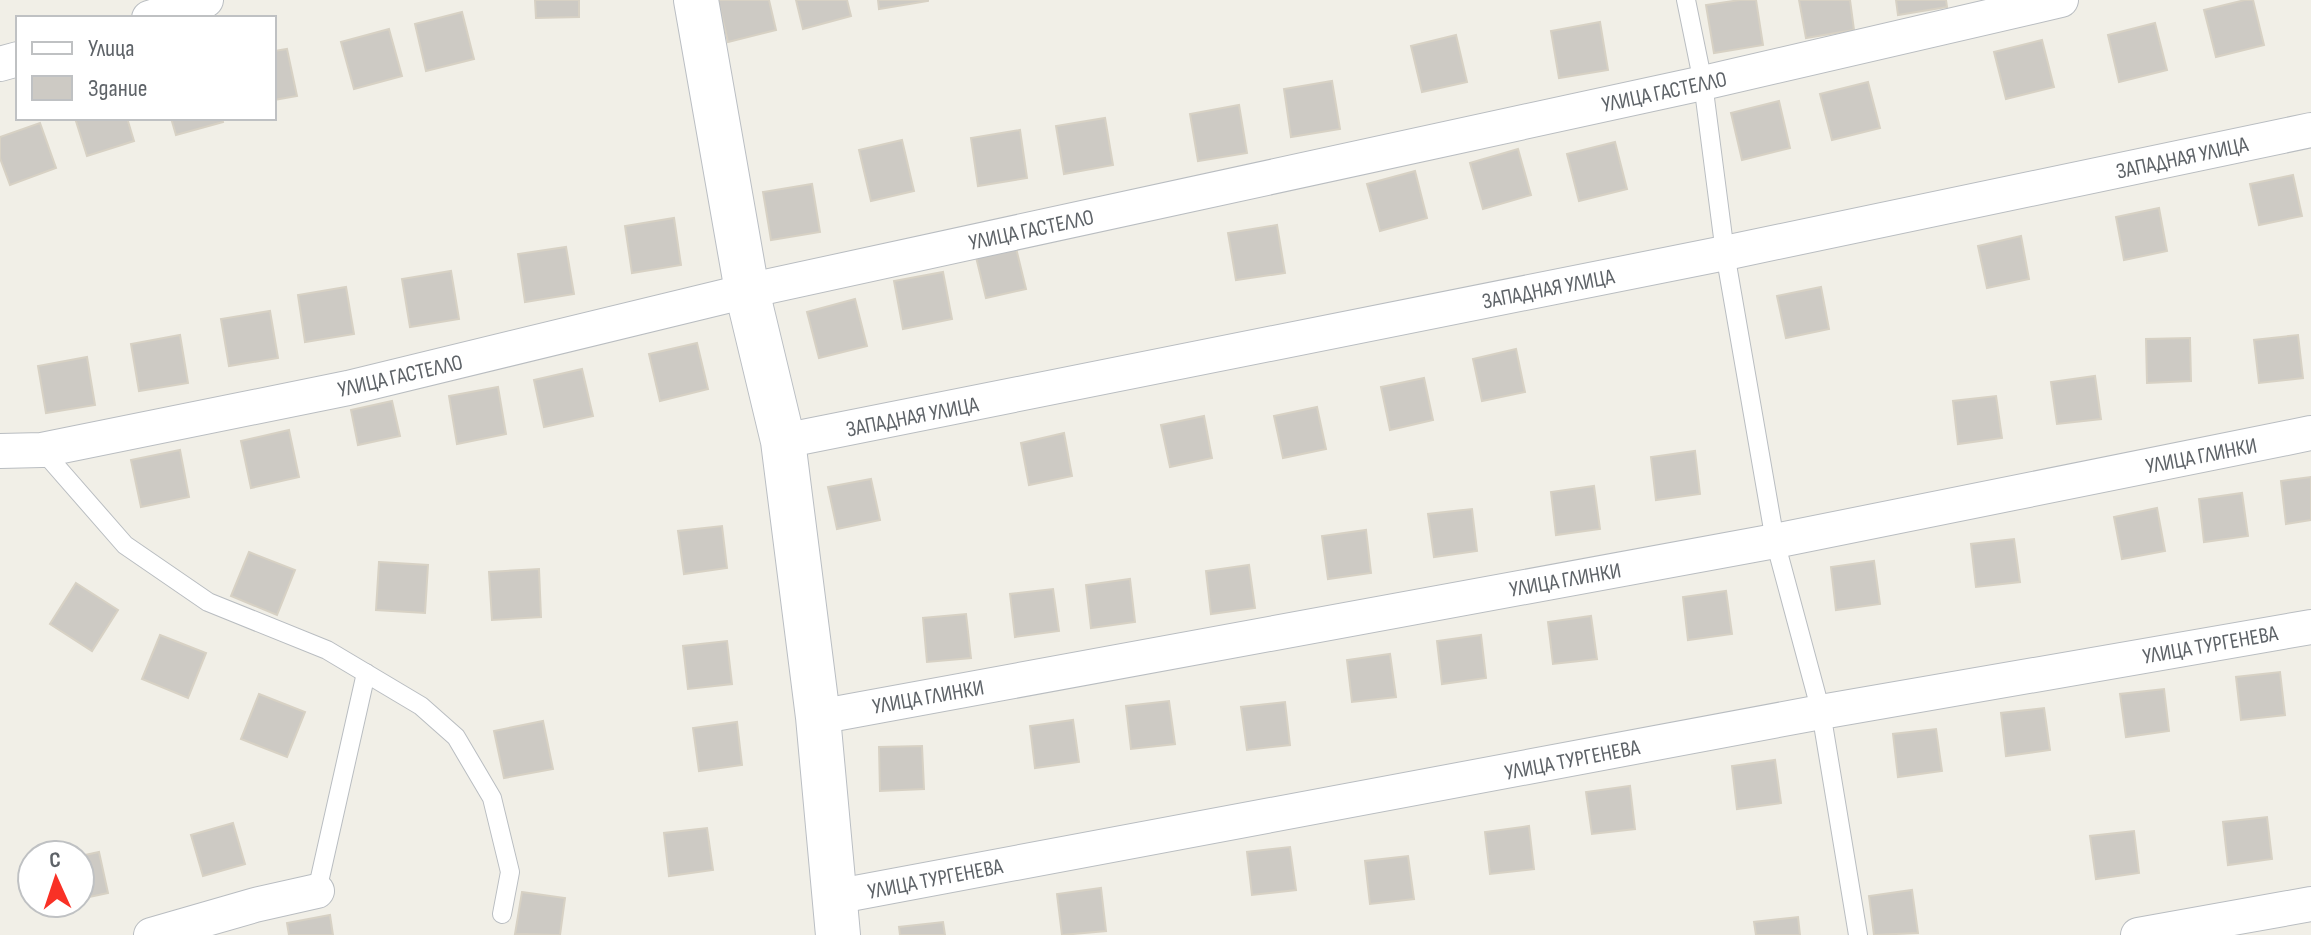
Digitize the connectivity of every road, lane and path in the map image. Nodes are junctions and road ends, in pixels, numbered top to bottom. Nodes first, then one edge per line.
1 (206, 0) edge
2 (696, 0) edge
3 (1686, 0) edge
4 (2061, 0) edge
5 (155, 16) edge
6 (1703, 83) junction
7 (2311, 130) edge
8 (1725, 253) junction
9 (747, 291) junction
10 (2311, 433) edge
11 (783, 441) junction
12 (42, 450) junction
13 (0, 451) edge
14 (1775, 541) junction
15 (2311, 627) edge
16 (366, 673) junction
17 (1821, 712) junction
18 (818, 717) junction
19 (317, 891) joint
20 (2311, 904) edge
21 (502, 914) dead end
22 (836, 916) edge
23 (151, 935) edge
24 (1858, 935) edge
25 (2138, 935) edge

1 - 5 street
2 - 9 street
3 - 6 lane
4 - 6 street, УЛИЦА ГАСТЕЛЛО
6 - 8 lane
6 - 9 street, УЛИЦА ГАСТЕЛЛО
7 - 8 street, ЗАПАДНАЯ УЛИЦА
8 - 11 street, ЗАПАДНАЯ УЛИЦА
8 - 14 lane
9 - 11 street
9 - 12 street, УЛИЦА ГАСТЕЛЛО
10 - 14 street, УЛИЦА ГЛИНКИ
11 - 18 street
12 - 13 street, УЛИЦА ГАСТЕЛЛО
12 - 16 lane
14 - 17 lane
14 - 18 street, УЛИЦА ГЛИНКИ
15 - 17 street, УЛИЦА ТУРГЕНЕВА
16 - 19 lane
16 - 21 lane
17 - 22 street, УЛИЦА ТУРГЕНЕВА
17 - 24 lane
18 - 22 street
19 - 23 street
20 - 25 street

